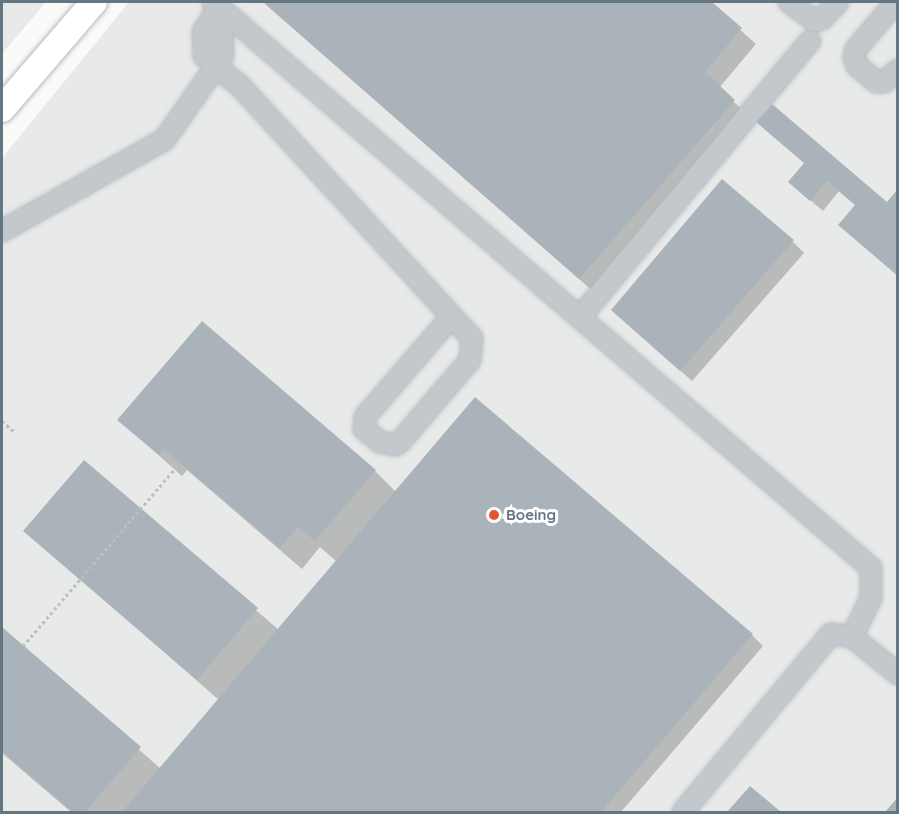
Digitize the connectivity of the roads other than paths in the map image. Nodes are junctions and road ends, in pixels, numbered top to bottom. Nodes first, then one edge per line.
1 (94, 2) edge
2 (789, 2) edge
3 (838, 2) edge
4 (896, 2) edge
5 (217, 7) edge
6 (810, 41) dead end
7 (215, 65) junction
8 (897, 70) edge
9 (2, 110) edge
10 (2, 231) edge
11 (452, 316) junction
12 (580, 317) junction
13 (852, 636) junction
14 (897, 674) edge
15 (682, 813) edge

1 - 9 main road
2 - 3 street
4 - 8 street
5 - 7 street
5 - 12 street
6 - 12 street
7 - 10 street
7 - 11 street
11 - 11 street
12 - 13 street
13 - 14 street
13 - 15 street

